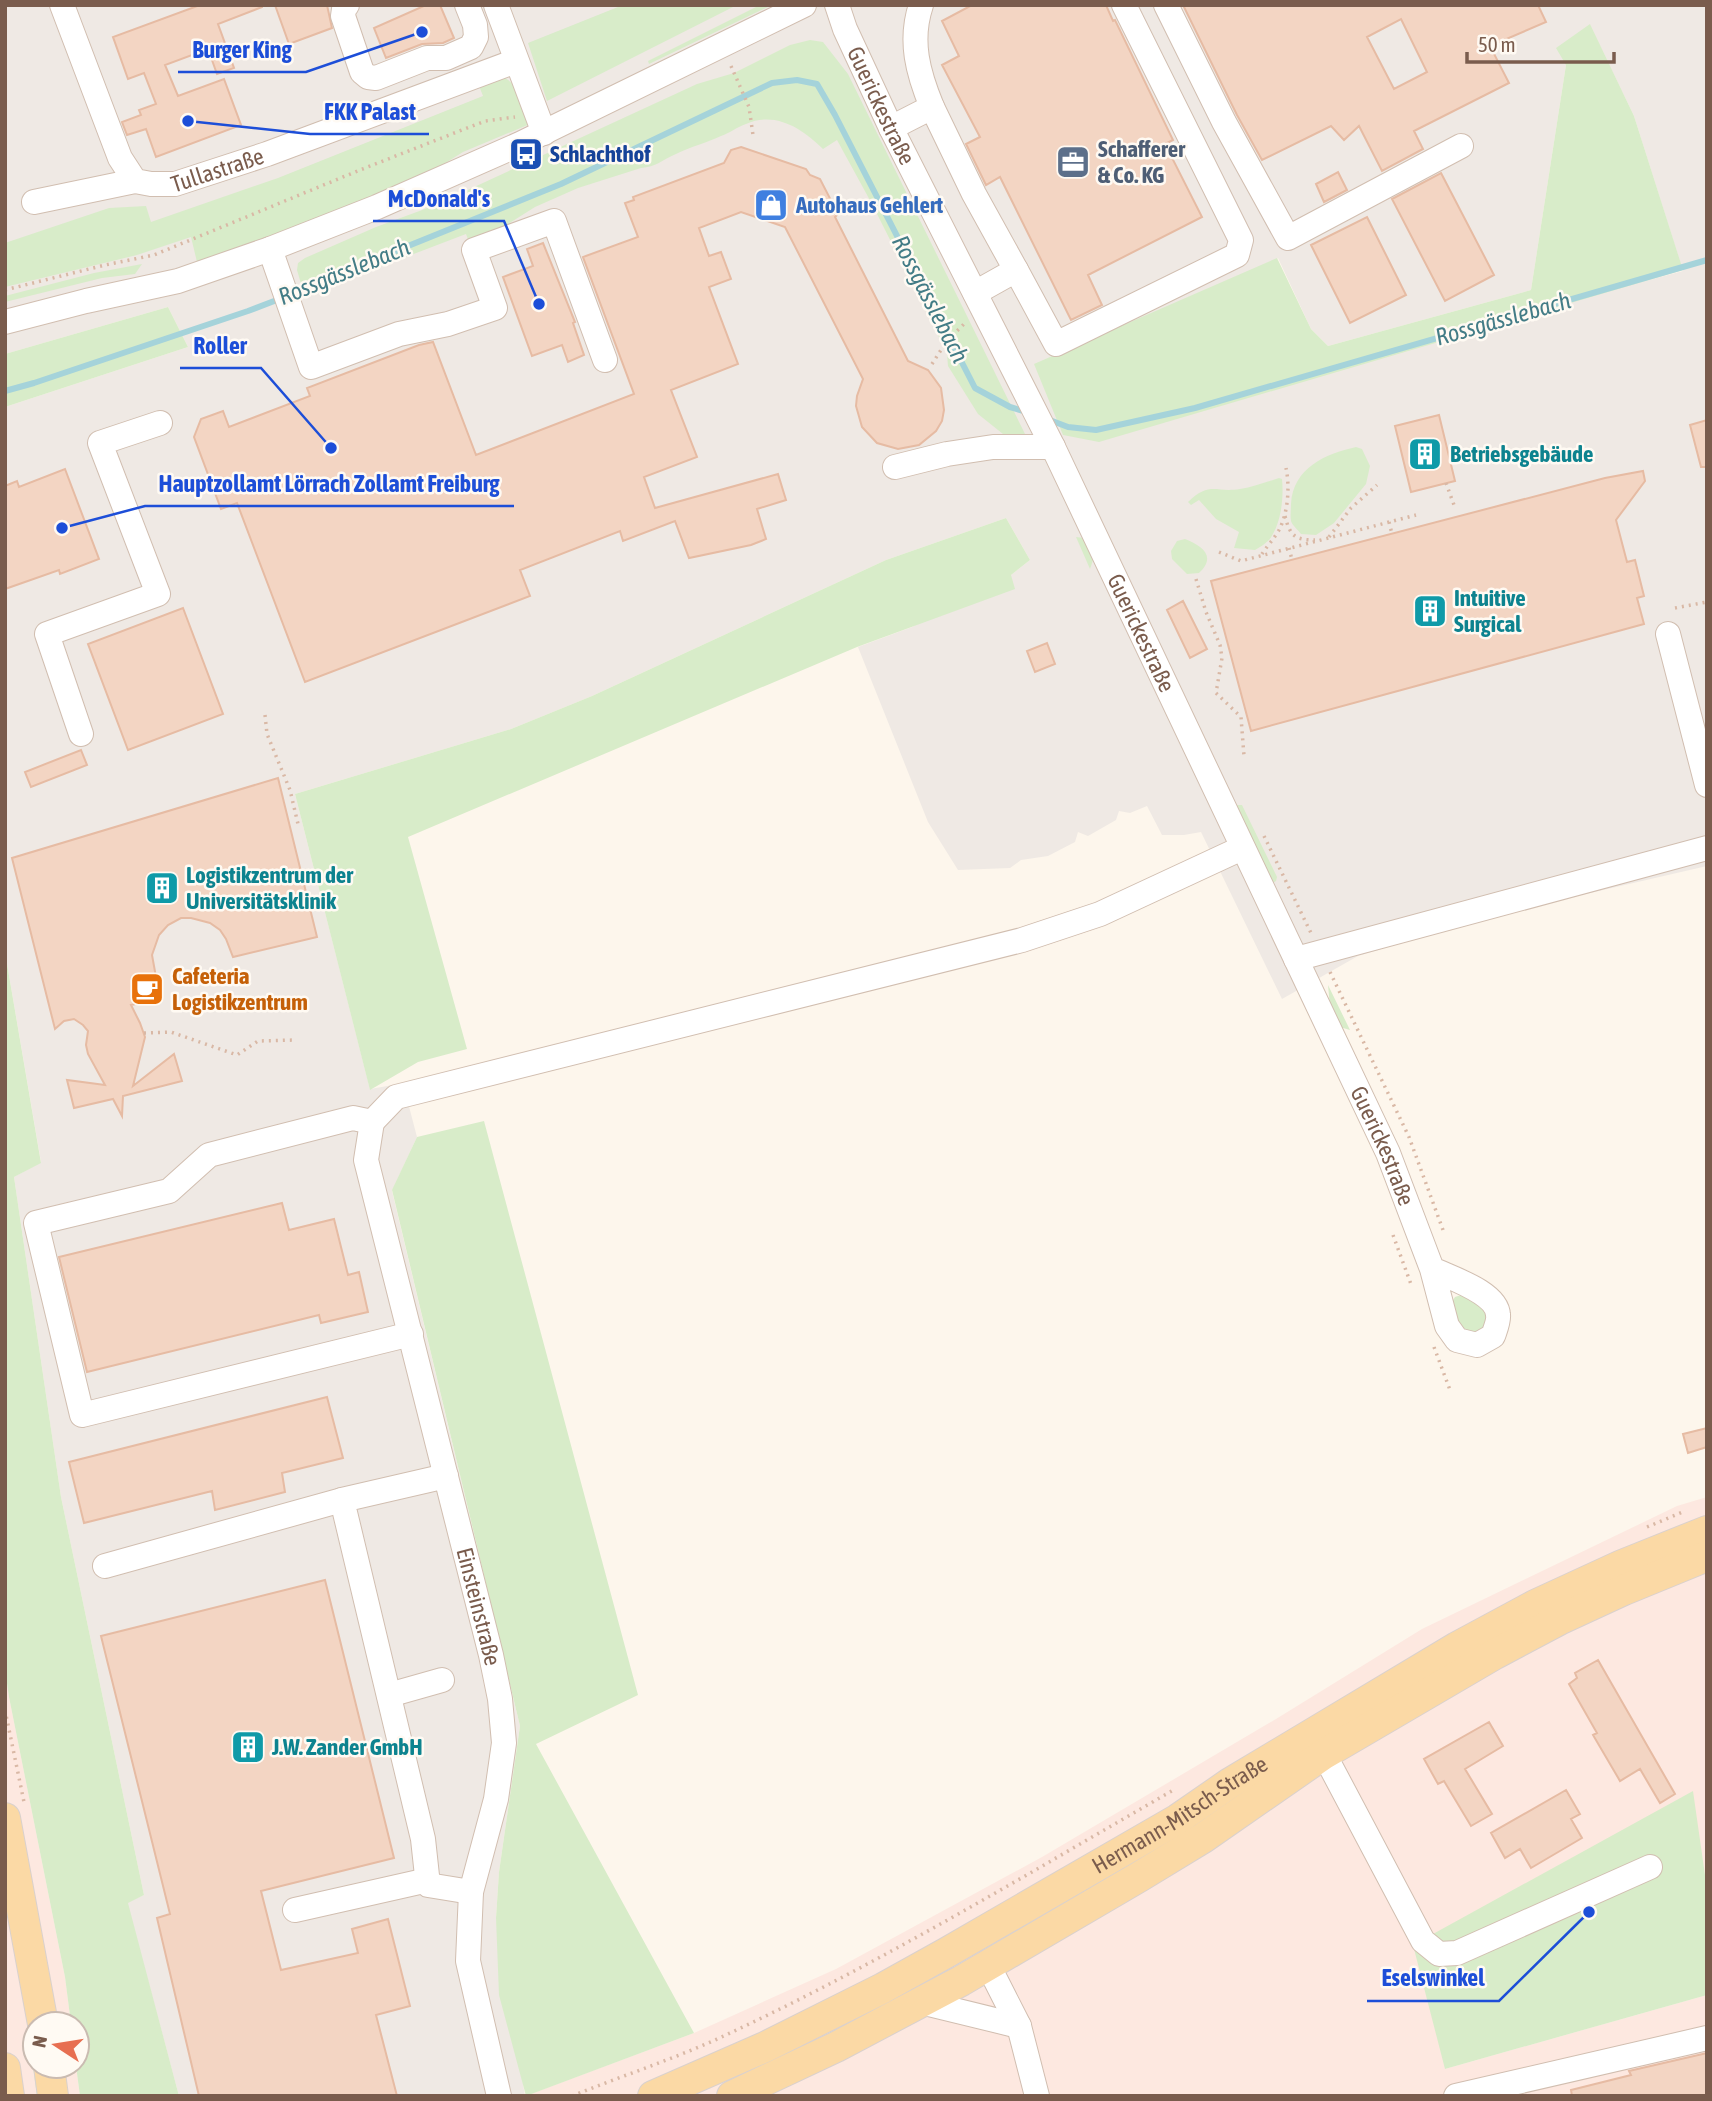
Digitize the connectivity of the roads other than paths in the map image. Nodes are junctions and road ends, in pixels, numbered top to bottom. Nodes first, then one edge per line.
1 (62, 5) edge
2 (347, 5) edge
3 (467, 5) edge
4 (496, 5) edge
5 (804, 5) edge
6 (837, 5) edge
7 (920, 5) edge
8 (1124, 5) edge
9 (1166, 5) edge
10 (516, 61) junction
11 (932, 107) junction
12 (541, 124) junction
13 (891, 128) junction
14 (1461, 146) dead end
15 (135, 181) junction
16 (34, 202) dead end
17 (274, 260) junction
18 (1016, 270) junction
19 (975, 293) junction
20 (5, 322) edge
21 (605, 360) dead end
22 (160, 423) dead end
23 (1049, 440) junction
24 (895, 467) dead end
25 (1668, 634) dead end
26 (81, 734) dead end
27 (1707, 785) edge
28 (1242, 848) junction
29 (1707, 848) edge
30 (1296, 959) junction
31 (372, 1122) junction
32 (1432, 1269) dead end
33 (411, 1334) junction
34 (446, 1476) junction
35 (342, 1500) junction
36 (1701, 1519) edge
37 (1707, 1556) edge
38 (106, 1566) dead end
39 (442, 1680) dead end
40 (388, 1695) junction
41 (1324, 1754) junction
42 (5, 1818) edge
43 (1650, 1867) dead end
44 (428, 1880) junction
45 (471, 1892) junction
46 (295, 1909) dead end
47 (972, 1938) junction
48 (988, 1965) junction
49 (921, 2002) junction
50 (40, 2010) edge
51 (1019, 2026) junction
52 (1707, 2038) edge
53 (5, 2068) edge
54 (9, 2096) edge
55 (499, 2096) edge
56 (653, 2096) edge
57 (732, 2096) edge
58 (1037, 2096) edge
59 (1456, 2096) edge

1 - 15 street
2 - 3 street
4 - 10 street
5 - 12 street
6 - 13 street, Guerickestraße
7 - 11 street
8 - 18 street
9 - 14 street
10 - 12 street
10 - 15 street, Tullastraße
11 - 13 street
11 - 18 street
12 - 17 street
13 - 19 street, Guerickestraße
15 - 16 street, Tullastraße
17 - 20 street
17 - 21 street
18 - 19 street
19 - 23 street, Guerickestraße
22 - 26 street
23 - 24 street
23 - 28 street, Guerickestraße
25 - 27 street
28 - 30 street, Guerickestraße
28 - 31 street
29 - 30 street
30 - 32 street, Guerickestraße
31 - 33 street, Einsteinstraße
31 - 33 street
33 - 34 street, Einsteinstraße
34 - 35 street
34 - 45 street, Einsteinstraße
35 - 38 street
35 - 40 street
36 - 47 main road, Hermann-Mitsch-Straße
37 - 41 main road, Hermann-Mitsch-Straße
39 - 40 street
40 - 44 street
41 - 43 street
41 - 48 main road, Hermann-Mitsch-Straße
42 - 50 main road
44 - 45 street
44 - 46 street
45 - 55 street, Einsteinstraße
47 - 48 main road
47 - 56 main road, Hermann-Mitsch-Straße
48 - 49 main road, Hermann-Mitsch-Straße
48 - 51 street
49 - 51 street
49 - 57 main road, Hermann-Mitsch-Straße
51 - 58 street
52 - 59 street
53 - 54 main road

